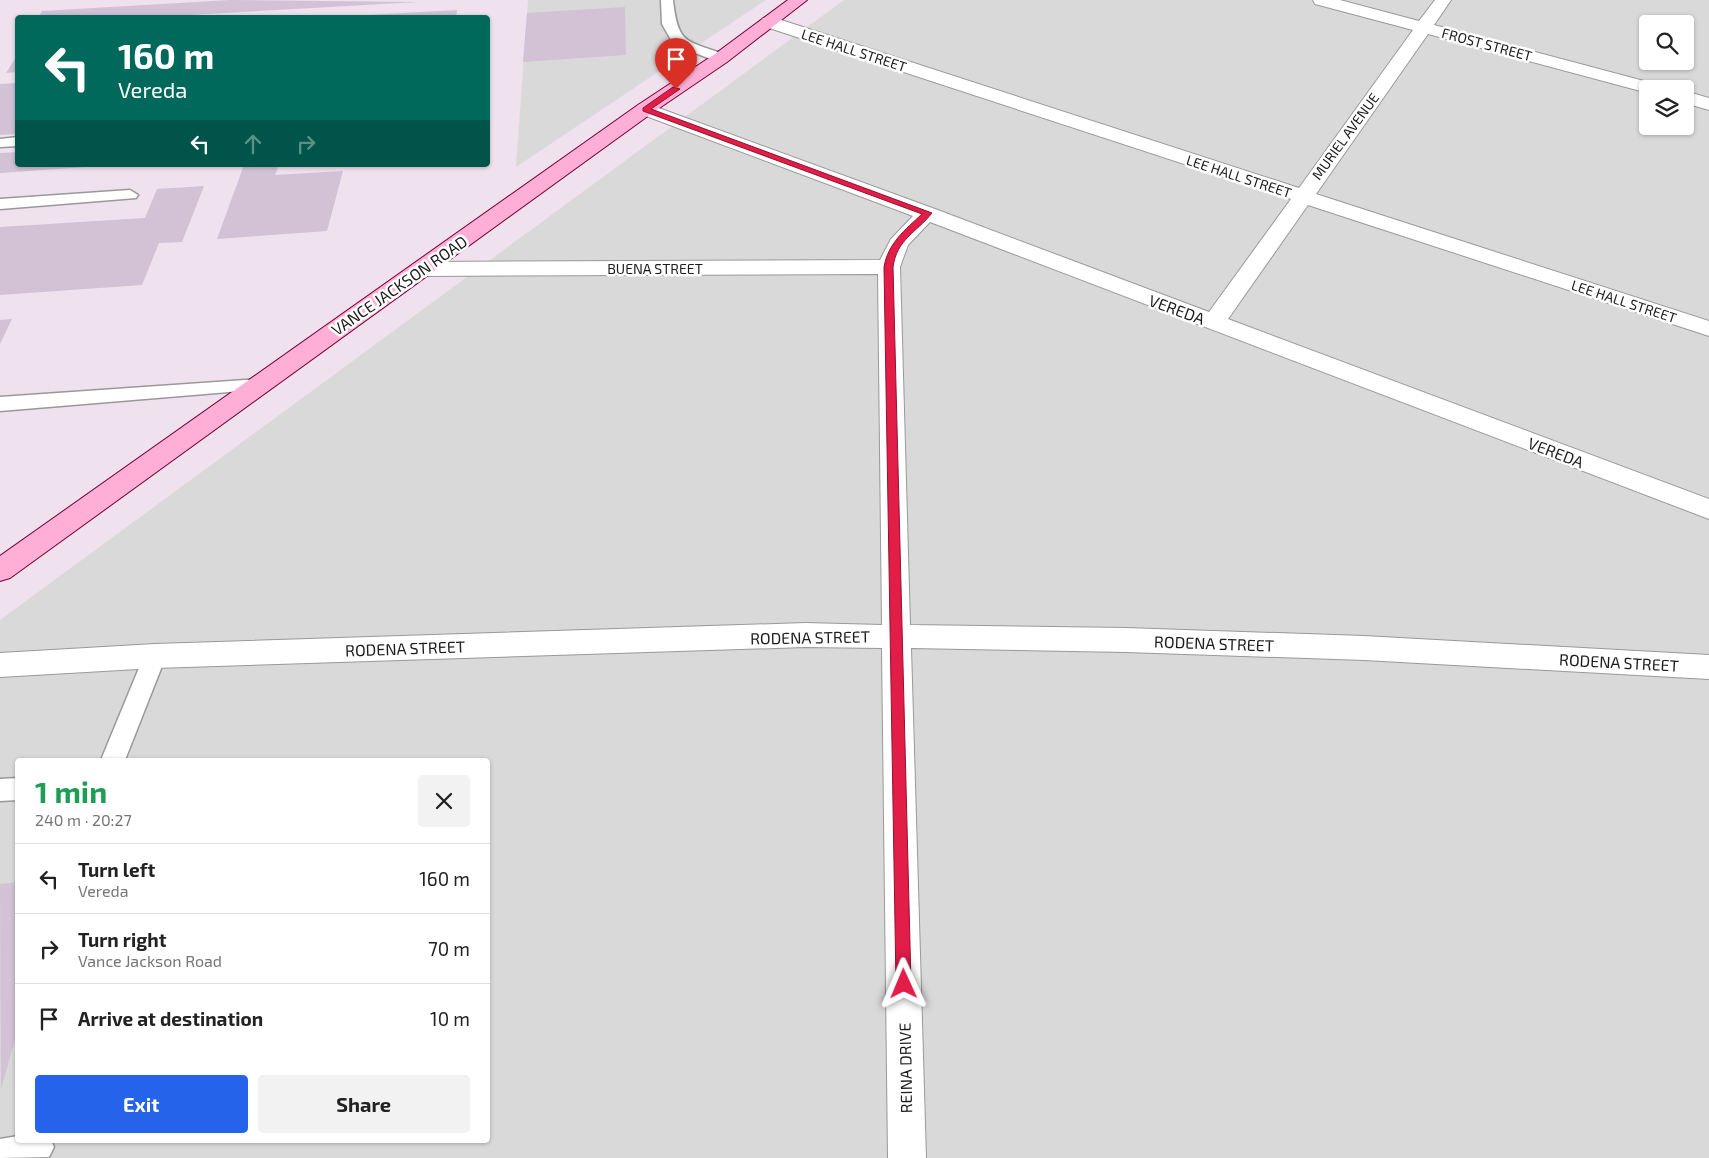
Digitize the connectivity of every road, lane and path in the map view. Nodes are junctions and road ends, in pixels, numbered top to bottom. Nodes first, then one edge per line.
1 (667, 0) edge
2 (799, 0) edge
3 (1321, 0) edge
4 (1444, 0) edge
5 (769, 22) junction
6 (1423, 27) junction
7 (721, 58) junction
8 (1639, 85) edge
9 (1694, 100) edge
10 (1709, 104) edge
11 (645, 110) junction
12 (15, 141) edge
13 (0, 143) edge
14 (130, 195) dead end
15 (1302, 197) junction
16 (0, 204) edge
17 (928, 213) junction
18 (889, 267) junction
19 (421, 269) junction
20 (1214, 322) junction
21 (1709, 329) edge
22 (259, 385) junction
23 (0, 404) edge
24 (1709, 509) edge
25 (0, 570) edge
26 (895, 636) junction
27 (155, 656) junction
28 (0, 665) edge
29 (1709, 667) edge
30 (114, 758) edge
31 (15, 789) edge
32 (0, 790) edge
33 (39, 1148) edge
34 (0, 1154) edge
35 (908, 1158) edge

1 - 7 lane
2 - 5 main road, VANCE JACKSON ROAD
3 - 6 street, FROST STREET
4 - 6 street, MURIEL AVENUE
5 - 7 main road, VANCE JACKSON ROAD
5 - 15 street, LEE HALL STREET
6 - 8 street, FROST STREET
6 - 15 street, MURIEL AVENUE
7 - 11 main road, VANCE JACKSON ROAD
9 - 10 street
11 - 17 street, VEREDA
11 - 19 main road, VANCE JACKSON ROAD
12 - 13 lane
14 - 16 lane
15 - 20 street, MURIEL AVENUE
15 - 21 street, LEE HALL STREET
17 - 18 street, REINA DRIVE
17 - 20 street, VEREDA
18 - 19 street, BUENA STREET
18 - 26 street, REINA DRIVE
19 - 22 main road, VANCE JACKSON ROAD
20 - 24 street, VEREDA
22 - 23 lane
22 - 25 main road, VANCE JACKSON ROAD
26 - 27 street, RODENA STREET
26 - 29 street, RODENA STREET
26 - 35 street, REINA DRIVE
27 - 28 street, RODENA STREET
27 - 30 lane
31 - 32 lane
33 - 34 lane

